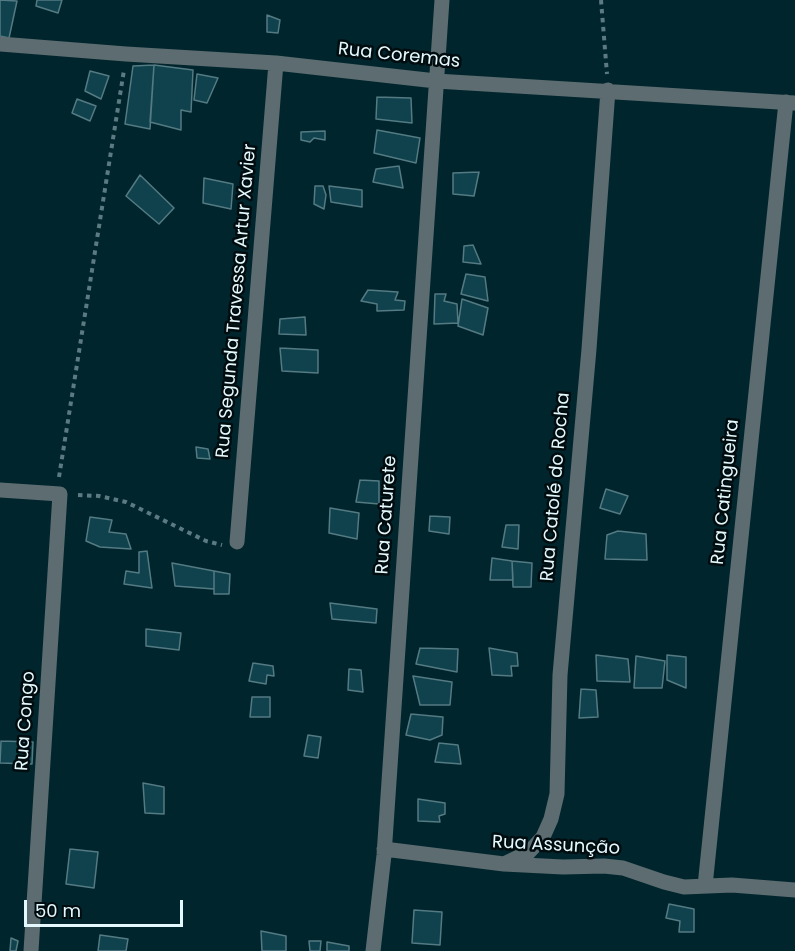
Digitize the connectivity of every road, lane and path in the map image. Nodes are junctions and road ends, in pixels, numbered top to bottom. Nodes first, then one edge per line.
1 (442, 0) edge
2 (601, 0) edge
3 (0, 44) edge
4 (126, 54) junction
5 (276, 63) junction
6 (436, 81) junction
7 (608, 90) junction
8 (790, 102) edge
9 (0, 490) edge
10 (60, 494) junction
11 (237, 542) joint
12 (384, 849) junction
13 (504, 864) junction
14 (705, 886) junction
15 (795, 890) edge
16 (31, 951) edge
17 (373, 951) edge

1 - 6 street, Rua Caturete
2 - 7 path
3 - 4 street, Rua Coremas
4 - 5 street, Rua Coremas
4 - 10 path
5 - 6 street, Rua Coremas
5 - 11 street, Rua Segunda Travessa Artur Xavier
6 - 7 street, Rua Coremas
6 - 12 street, Rua Caturete
7 - 8 street, Rua Coremas
7 - 13 street, Rua Catolé do Rocha
8 - 14 street, Rua Catingueira
9 - 10 street
10 - 11 path
10 - 16 street, Rua Congo
12 - 13 street, Rua Assunção
12 - 17 street, Rua Caturete
13 - 14 street, Rua Assunção
14 - 15 street, Rua Assunção

